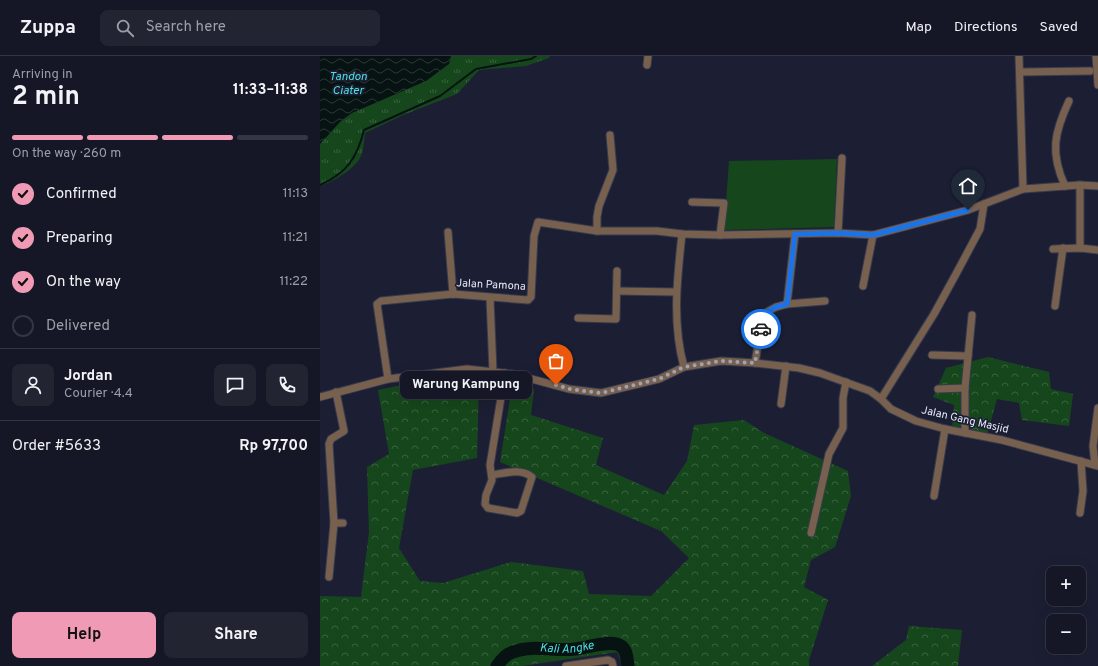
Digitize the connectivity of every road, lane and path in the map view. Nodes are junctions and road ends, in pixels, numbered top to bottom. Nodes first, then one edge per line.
1 (648, 56) edge
2 (1019, 56) edge
3 (1096, 56) edge
4 (647, 64) dead end
5 (1090, 71) dead end
6 (1020, 72) junction
7 (1098, 85) edge
8 (1069, 101) dead end
9 (610, 135) dead end
10 (842, 158) dead end
11 (1080, 185) junction
12 (1066, 186) junction
13 (1098, 186) edge
14 (1023, 189) junction
15 (692, 202) dead end
16 (984, 204) junction
17 (597, 231) junction
18 (448, 232) dead end
19 (838, 233) junction
20 (682, 234) junction
21 (795, 234) junction
22 (720, 235) junction
23 (873, 235) junction
24 (1063, 248) junction
25 (1080, 248) junction
26 (1053, 250) dead end
27 (1098, 250) edge
28 (617, 271) dead end
29 (863, 286) dead end
30 (617, 291) junction
31 (676, 292) junction
32 (453, 294) junction
33 (490, 298) junction
34 (825, 301) dead end
35 (787, 304) junction
36 (1055, 306) dead end
37 (972, 315) dead end
38 (578, 318) dead end
39 (932, 355) dead end
40 (968, 356) junction
41 (755, 363) junction
42 (786, 366) junction
43 (684, 367) junction
44 (493, 372) junction
45 (505, 373) junction
46 (388, 380) junction
47 (846, 382) junction
48 (965, 388) junction
49 (938, 389) dead end
50 (336, 392) junction
51 (320, 397) edge
52 (882, 399) junction
53 (781, 404) dead end
54 (1098, 408) edge
55 (945, 429) junction
56 (964, 433) junction
57 (1096, 434) edge
58 (1081, 461) junction
59 (1096, 466) edge
60 (492, 475) junction
61 (934, 496) dead end
62 (1080, 513) dead end
63 (334, 523) junction
64 (343, 523) dead end
65 (810, 533) dead end
66 (330, 578) dead end
67 (566, 666) edge
68 (613, 666) edge

1 - 4 street
2 - 6 street
3 - 7 street
5 - 6 street
6 - 14 street
8 - 12 street
9 - 17 street
10 - 19 street
11 - 12 street, Jalan Pamona
11 - 13 street, Jalan Pamona
11 - 25 street
12 - 14 street, Jalan Pamona
14 - 16 street, Jalan Pamona
15 - 22 street
16 - 23 street, Jalan Pamona
16 - 52 street
17 - 20 street, Jalan Pamona
17 - 33 street, Jalan Pamona
18 - 32 street
19 - 21 street, Jalan Pamona
19 - 23 street, Jalan Pamona
20 - 22 street, Jalan Pamona
20 - 31 street
21 - 22 street, Jalan Pamona
21 - 35 street
23 - 29 street
24 - 25 street
24 - 26 street
24 - 36 street
25 - 27 street
28 - 30 street
30 - 31 street
30 - 38 street
31 - 43 street
32 - 33 street, Jalan Pamona
32 - 46 street, Jalan Pamona
33 - 44 street
34 - 35 street
35 - 41 street
37 - 40 street
39 - 40 street
40 - 48 street
41 - 42 street, Jalan Gang Masjid
41 - 43 street, Jalan Gang Masjid
42 - 47 street, Jalan Gang Masjid
42 - 53 street
43 - 45 street, Jalan Gang Masjid
44 - 45 street, Jalan Gang Masjid
44 - 46 street, Jalan Gang Masjid
45 - 60 street
46 - 50 street, Jalan Gang Masjid
47 - 52 street, Jalan Gang Masjid
47 - 65 street
48 - 49 street
48 - 56 street
50 - 51 street, Jalan Gang Masjid
50 - 63 street
52 - 55 street, Jalan Gang Masjid
54 - 57 street
55 - 56 street, Jalan Gang Masjid
55 - 61 street
56 - 58 street, Jalan Gang Masjid
57 - 59 street
58 - 59 street, Jalan Gang Masjid
58 - 62 street
60 - 60 street
63 - 64 street
63 - 66 street
67 - 68 street

